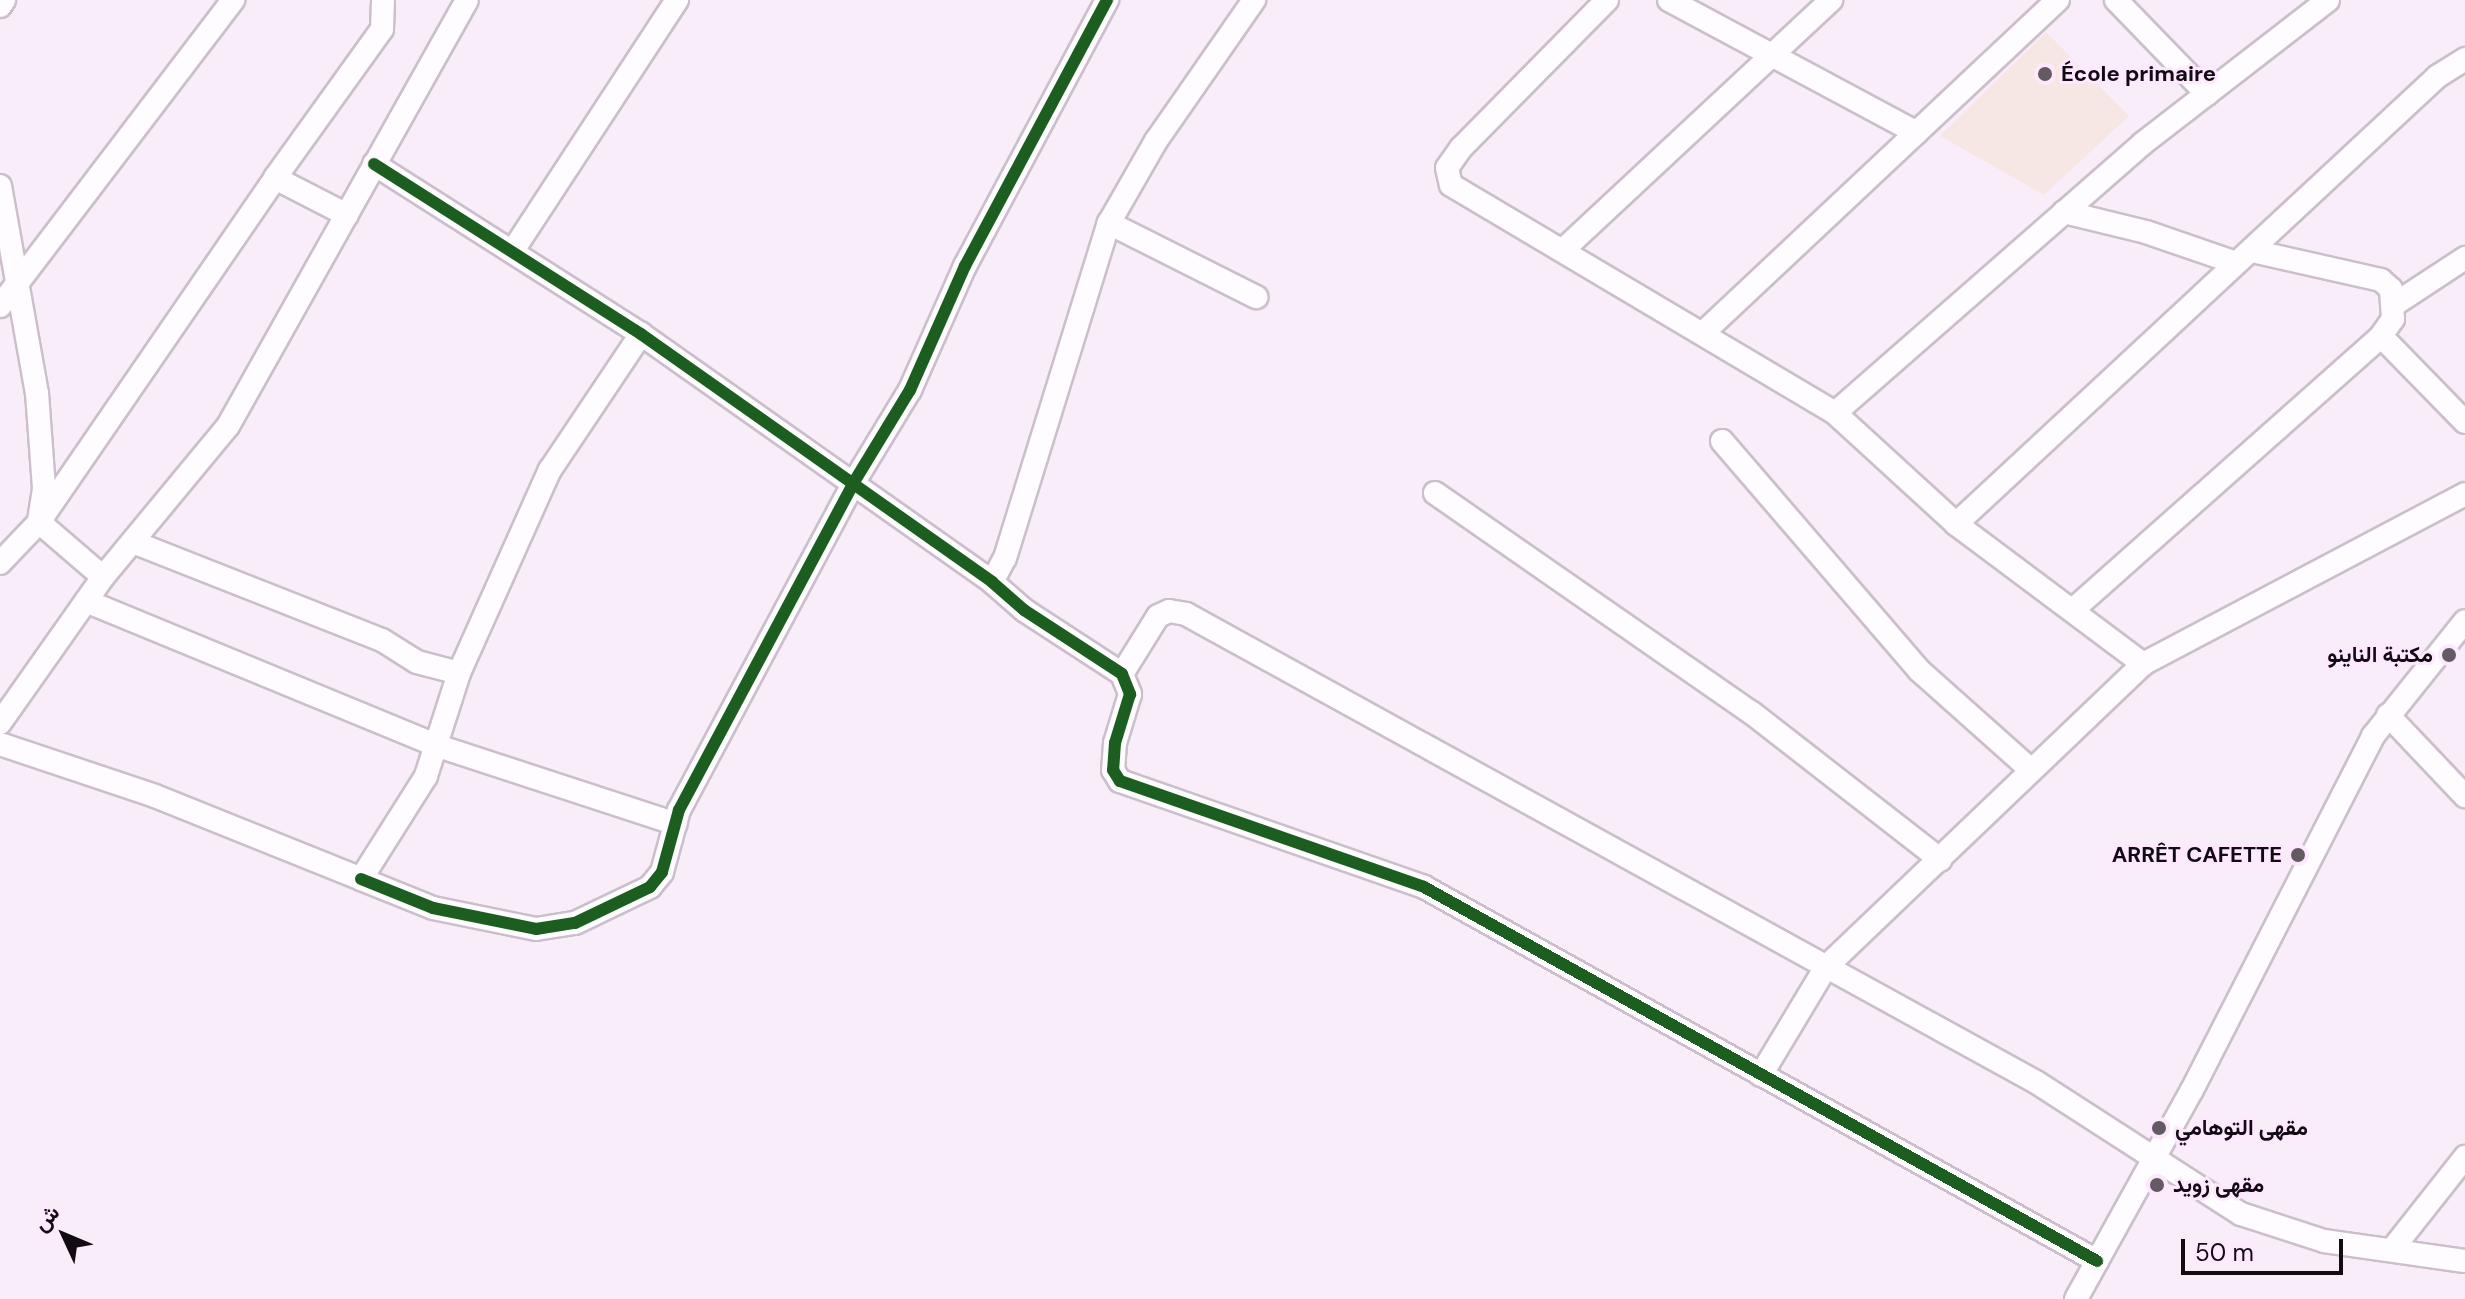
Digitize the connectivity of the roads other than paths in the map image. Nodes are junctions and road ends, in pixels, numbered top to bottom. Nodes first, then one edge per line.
1 (4, 0) edge
2 (233, 0) edge
3 (383, 0) edge
4 (467, 0) edge
5 (677, 0) edge
6 (1107, 0) edge
7 (1607, 0) edge
8 (1669, 0) edge
9 (1831, 0) edge
10 (2058, 0) edge
11 (2116, 0) edge
12 (2328, 0) edge
13 (1248, 2) edge
14 (0, 6) edge
15 (1774, 53) junction
16 (2465, 59) edge
17 (2207, 94) junction
18 (1917, 133) junction
19 (374, 164) junction
20 (275, 178) junction
21 (0, 186) edge
22 (2064, 212) junction
23 (347, 215) junction
24 (1109, 223) junction
25 (514, 249) junction
26 (1563, 250) junction
27 (2244, 257) junction
28 (2465, 258) edge
29 (17, 283) junction
30 (1256, 297) dead end
31 (2395, 304) junction
32 (0, 306) edge
33 (1703, 333) junction
34 (641, 334) junction
35 (2381, 336) junction
36 (1835, 413) junction
37 (2465, 422) edge
38 (1722, 441) dead end
39 (854, 482) junction
40 (1435, 493) dead end
41 (2465, 494) edge
42 (39, 522) junction
43 (1956, 524) junction
44 (133, 542) junction
45 (0, 563) edge
46 (103, 577) junction
47 (992, 582) junction
48 (86, 601) junction
49 (2075, 608) junction
50 (2465, 621) edge
51 (2143, 664) junction
52 (459, 673) junction
53 (1122, 674) junction
54 (2388, 715) junction
55 (0, 723) edge
56 (0, 744) edge
57 (438, 746) junction
58 (2031, 770) junction
59 (2465, 796) edge
60 (676, 824) junction
61 (1941, 860) junction
62 (361, 879) junction
63 (1826, 967) junction
64 (1761, 1075) junction
65 (2465, 1157) edge
66 (2153, 1160) junction
67 (2394, 1247) junction
68 (2097, 1261) junction
69 (2465, 1261) edge
70 (2076, 1299) edge

1 - 14 street
2 - 29 street
3 - 20 street
4 - 19 street
5 - 25 street
6 - 39 street
7 - 26 street
8 - 15 street
9 - 15 street
10 - 18 street
11 - 17 street
12 - 17 street
13 - 24 street
15 - 18 street
15 - 26 street
16 - 27 street
17 - 22 street
18 - 33 street
19 - 23 street
19 - 25 street
20 - 23 street
20 - 42 street
21 - 29 street
22 - 27 street
22 - 36 street
23 - 44 street
24 - 30 street
24 - 47 street
25 - 34 street
26 - 33 street
27 - 31 street
27 - 43 street
28 - 31 street
29 - 32 street
29 - 42 street
31 - 35 street
33 - 36 street
34 - 39 street
34 - 52 street
35 - 37 street
35 - 49 street
36 - 43 street
38 - 58 street
39 - 47 street
39 - 60 street
40 - 61 street
41 - 51 street
42 - 45 street
42 - 46 street
43 - 49 street
44 - 46 street
44 - 52 street
46 - 48 street
47 - 53 street
48 - 55 street
48 - 57 street
49 - 51 street
50 - 54 street
51 - 58 street
52 - 57 street
53 - 63 street
53 - 64 street
54 - 59 street
54 - 66 street
56 - 62 street
57 - 60 street
57 - 62 street
58 - 61 street
60 - 62 street
61 - 63 street
63 - 64 street
63 - 66 street
64 - 68 street
65 - 67 street
66 - 67 street
66 - 68 street
67 - 69 street
68 - 70 street

